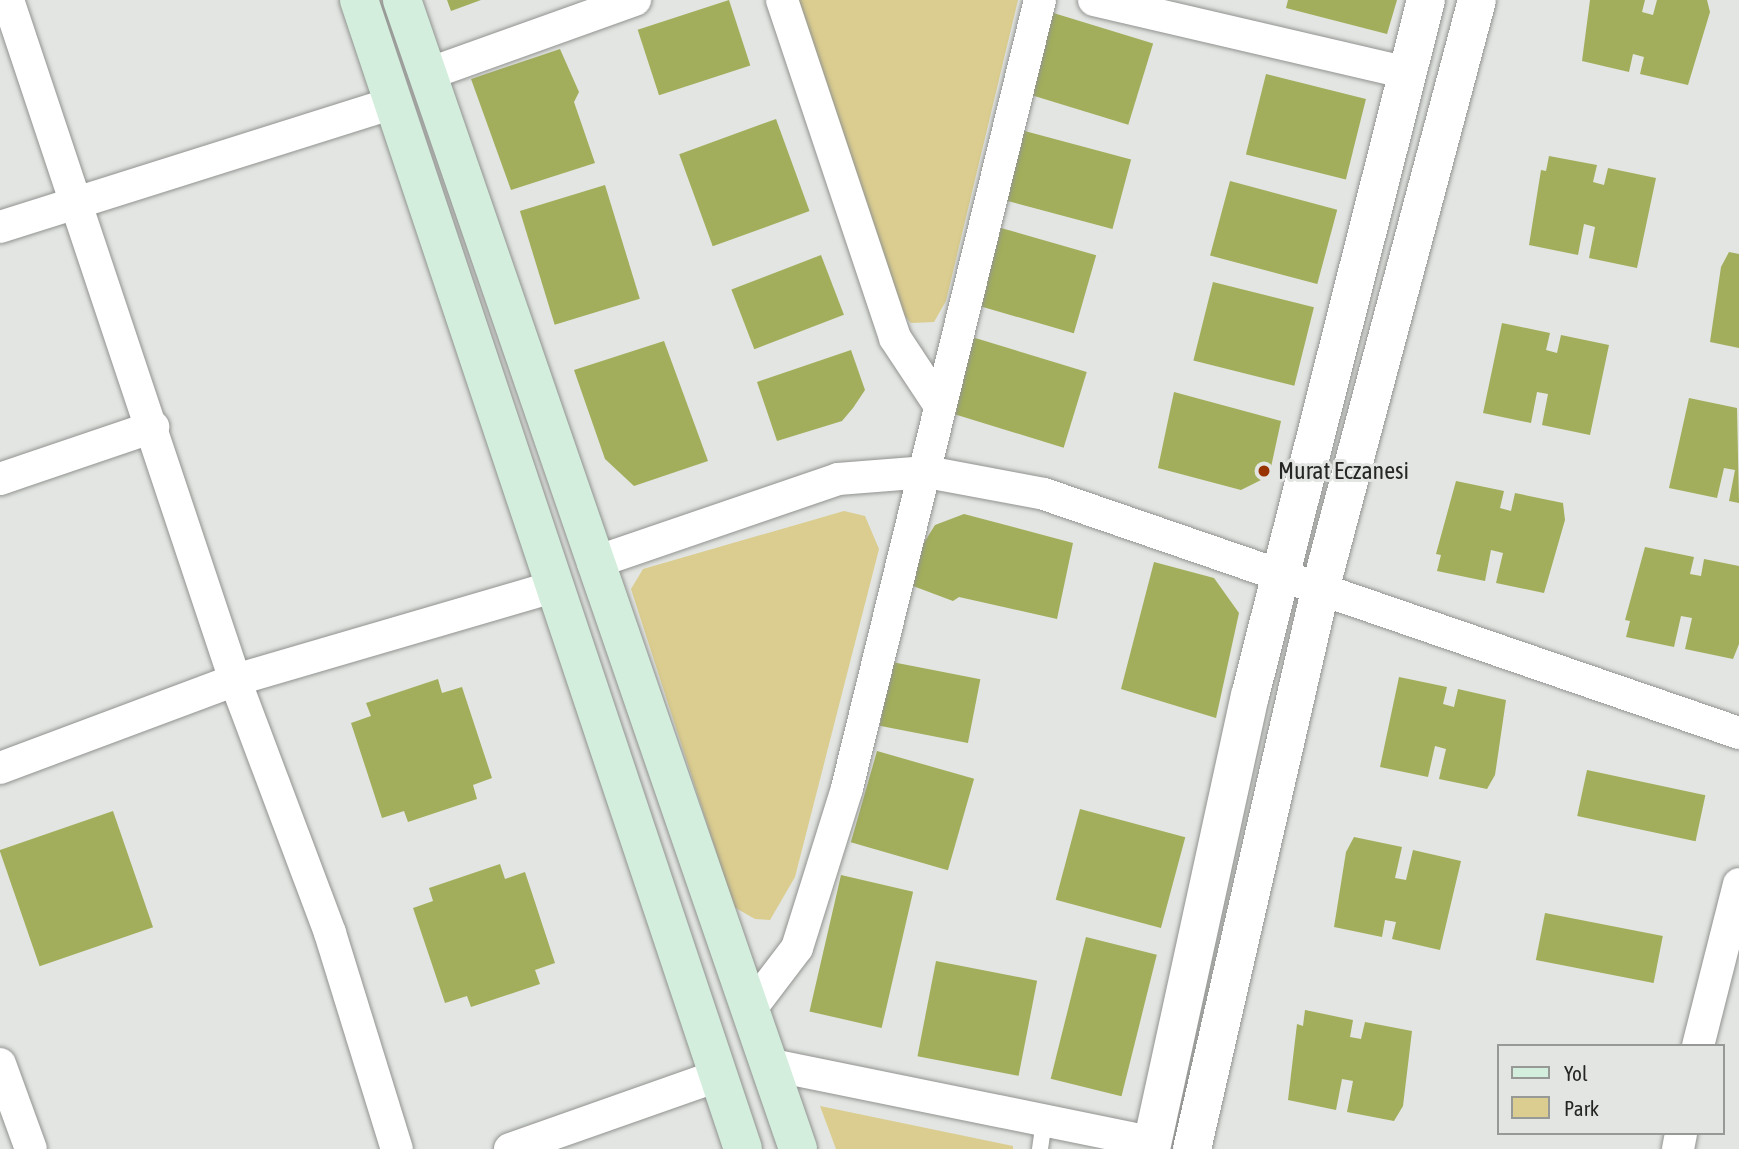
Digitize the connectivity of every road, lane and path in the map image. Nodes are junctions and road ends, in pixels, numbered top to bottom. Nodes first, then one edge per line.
1 (359, 0) edge
2 (402, 0) edge
3 (635, 0) edge
4 (782, 0) edge
5 (1040, 0) edge
6 (1094, 0) edge
7 (1426, 0) edge
8 (1477, 0) edge
9 (7, 9) edge
10 (1407, 73) junction
11 (428, 74) junction
12 (393, 103) junction
13 (72, 203) junction
14 (0, 227) edge
15 (940, 406) junction
16 (153, 427) junction
17 (927, 472) junction
18 (0, 479) edge
19 (594, 568) junction
20 (1280, 572) junction
21 (557, 584) junction
22 (1321, 586) junction
23 (235, 680) junction
24 (1739, 733) edge
25 (0, 768) edge
26 (1739, 884) edge
27 (749, 1011) junction
28 (1699, 1044) edge
29 (0, 1064) edge
30 (767, 1064) junction
31 (720, 1075) junction
32 (1042, 1135) edge
33 (1151, 1146) edge
34 (31, 1149) edge
35 (397, 1149) edge
36 (510, 1149) edge
37 (743, 1149) edge
38 (798, 1149) edge
39 (1192, 1149) edge

1 - 12 main road
2 - 11 main road
3 - 11 street
4 - 15 street
5 - 15 street
6 - 10 street
7 - 10 street
8 - 22 street
9 - 13 street
10 - 20 street
11 - 19 main road
12 - 13 street
12 - 21 main road
13 - 14 street
13 - 16 street
15 - 17 street
16 - 18 street
16 - 23 street
17 - 19 street
17 - 20 street
17 - 27 street
19 - 21 main road
19 - 21 main road
19 - 27 main road
20 - 22 street
20 - 33 street
21 - 23 street
21 - 31 main road
22 - 24 street
22 - 39 street
23 - 25 street
23 - 35 street
26 - 28 street
27 - 30 main road
29 - 34 street
30 - 32 street
30 - 38 main road
31 - 36 street
31 - 37 main road
32 - 33 street

